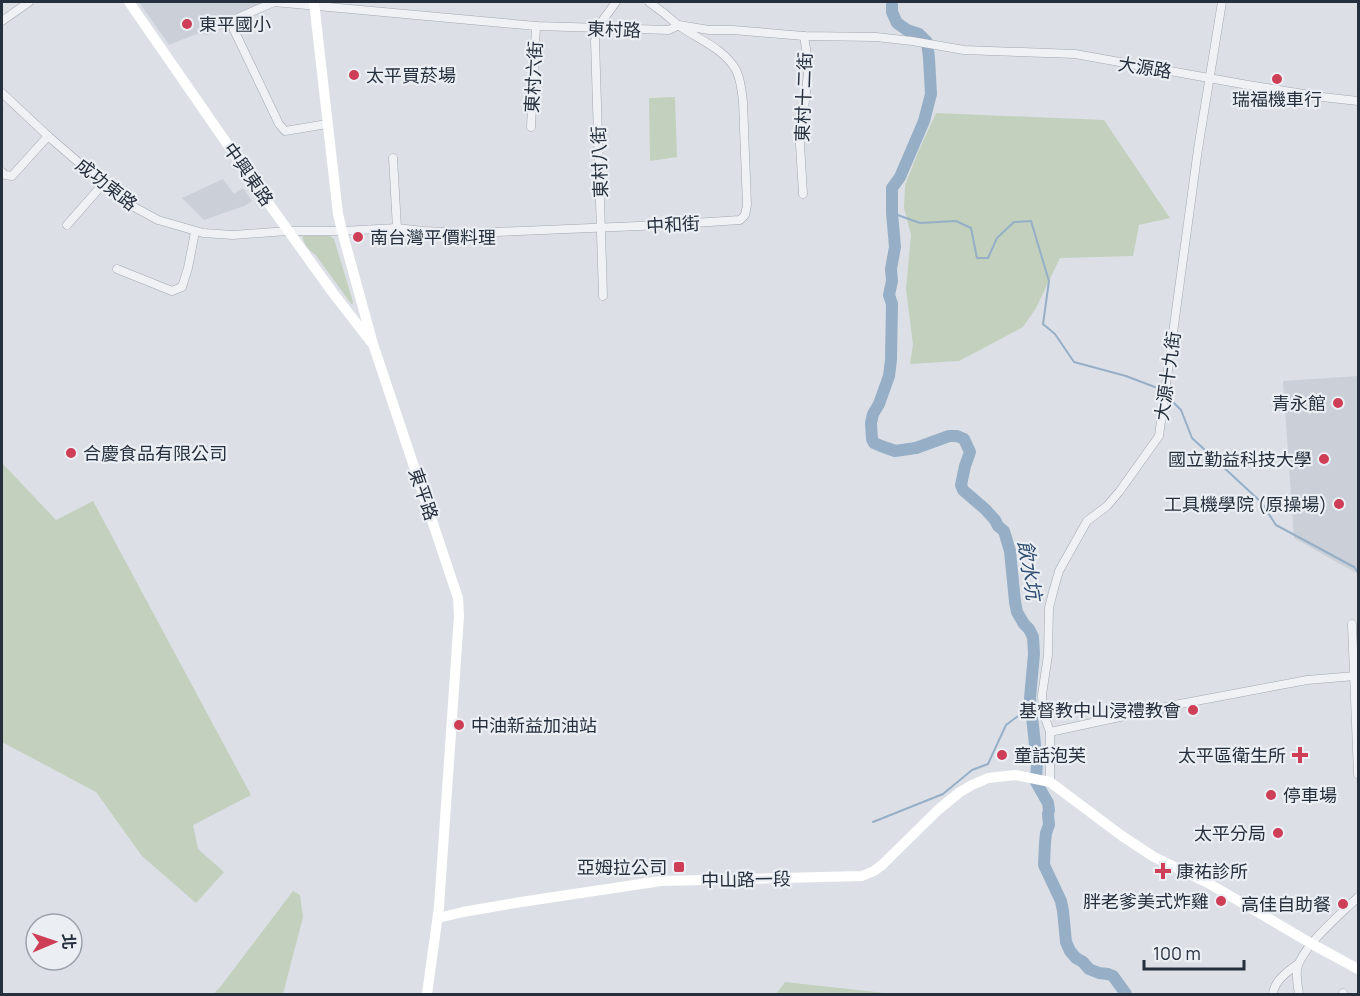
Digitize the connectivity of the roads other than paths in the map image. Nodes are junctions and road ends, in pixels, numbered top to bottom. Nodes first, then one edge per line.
1 (30, 2) edge
2 (129, 2) edge
3 (616, 2) edge
4 (649, 2) edge
5 (1222, 2) edge
6 (314, 3) edge
7 (2, 21) edge
8 (231, 21) junction
9 (679, 25) junction
10 (536, 26) junction
11 (597, 28) junction
12 (207, 30) dead end
13 (804, 36) junction
14 (912, 42) joint
15 (1210, 78) junction
16 (2, 93) edge
17 (1359, 101) edge
18 (327, 124) junction
19 (531, 127) dead end
20 (48, 136) junction
21 (393, 158) dead end
22 (2, 172) edge
23 (103, 184) junction
24 (803, 194) dead end
25 (67, 225) dead end
26 (397, 228) junction
27 (601, 228) junction
28 (288, 231) junction
29 (342, 231) junction
30 (195, 232) junction
31 (117, 269) dead end
32 (603, 296) dead end
33 (373, 344) junction
34 (1352, 624) dead end
35 (1355, 676) junction
36 (1050, 732) junction
37 (1359, 774) edge
38 (1050, 782) junction
39 (1359, 897) edge
40 (438, 918) junction
41 (1312, 944) junction
42 (1298, 964) junction
43 (1359, 969) edge
44 (427, 994) edge
45 (1274, 994) edge
46 (1299, 994) edge

1 - 7 street
2 - 28 main road, 中興東路
3 - 11 street
4 - 9 street, 中和街
5 - 15 street, 大源十九街
6 - 8 street, 東村路
6 - 10 street, 東村路
6 - 18 main road, 東平路
8 - 12 street, 東村路
8 - 18 street
9 - 11 street, 東村路
9 - 13 street, 東村路
9 - 27 street, 中和街
10 - 11 street, 東村路
10 - 19 street, 東村六街
11 - 27 street, 東村八街
13 - 14 street, 東村路
13 - 24 street, 東村十二街
14 - 15 street, 大源路
15 - 17 street, 大源路
15 - 36 street, 大源十九街
16 - 20 street, 成功東路
18 - 29 main road, 東平路
20 - 22 street
20 - 23 street, 成功東路
21 - 26 street
23 - 25 street
23 - 30 street, 成功東路
26 - 27 street, 中和街
26 - 29 street, 中和街
27 - 32 street, 東村八街
28 - 29 street, 成功東路
28 - 30 street, 成功東路
28 - 33 main road, 中興東路
29 - 33 main road, 東平路
30 - 31 street
33 - 40 main road, 東平路
34 - 35 street
35 - 36 street
35 - 37 street
36 - 38 street, 大源十九街
38 - 40 main road, 中山路一段
38 - 41 main road
39 - 41 street
40 - 44 main road, 東平路
41 - 42 street
41 - 43 main road
42 - 45 street
42 - 46 street

